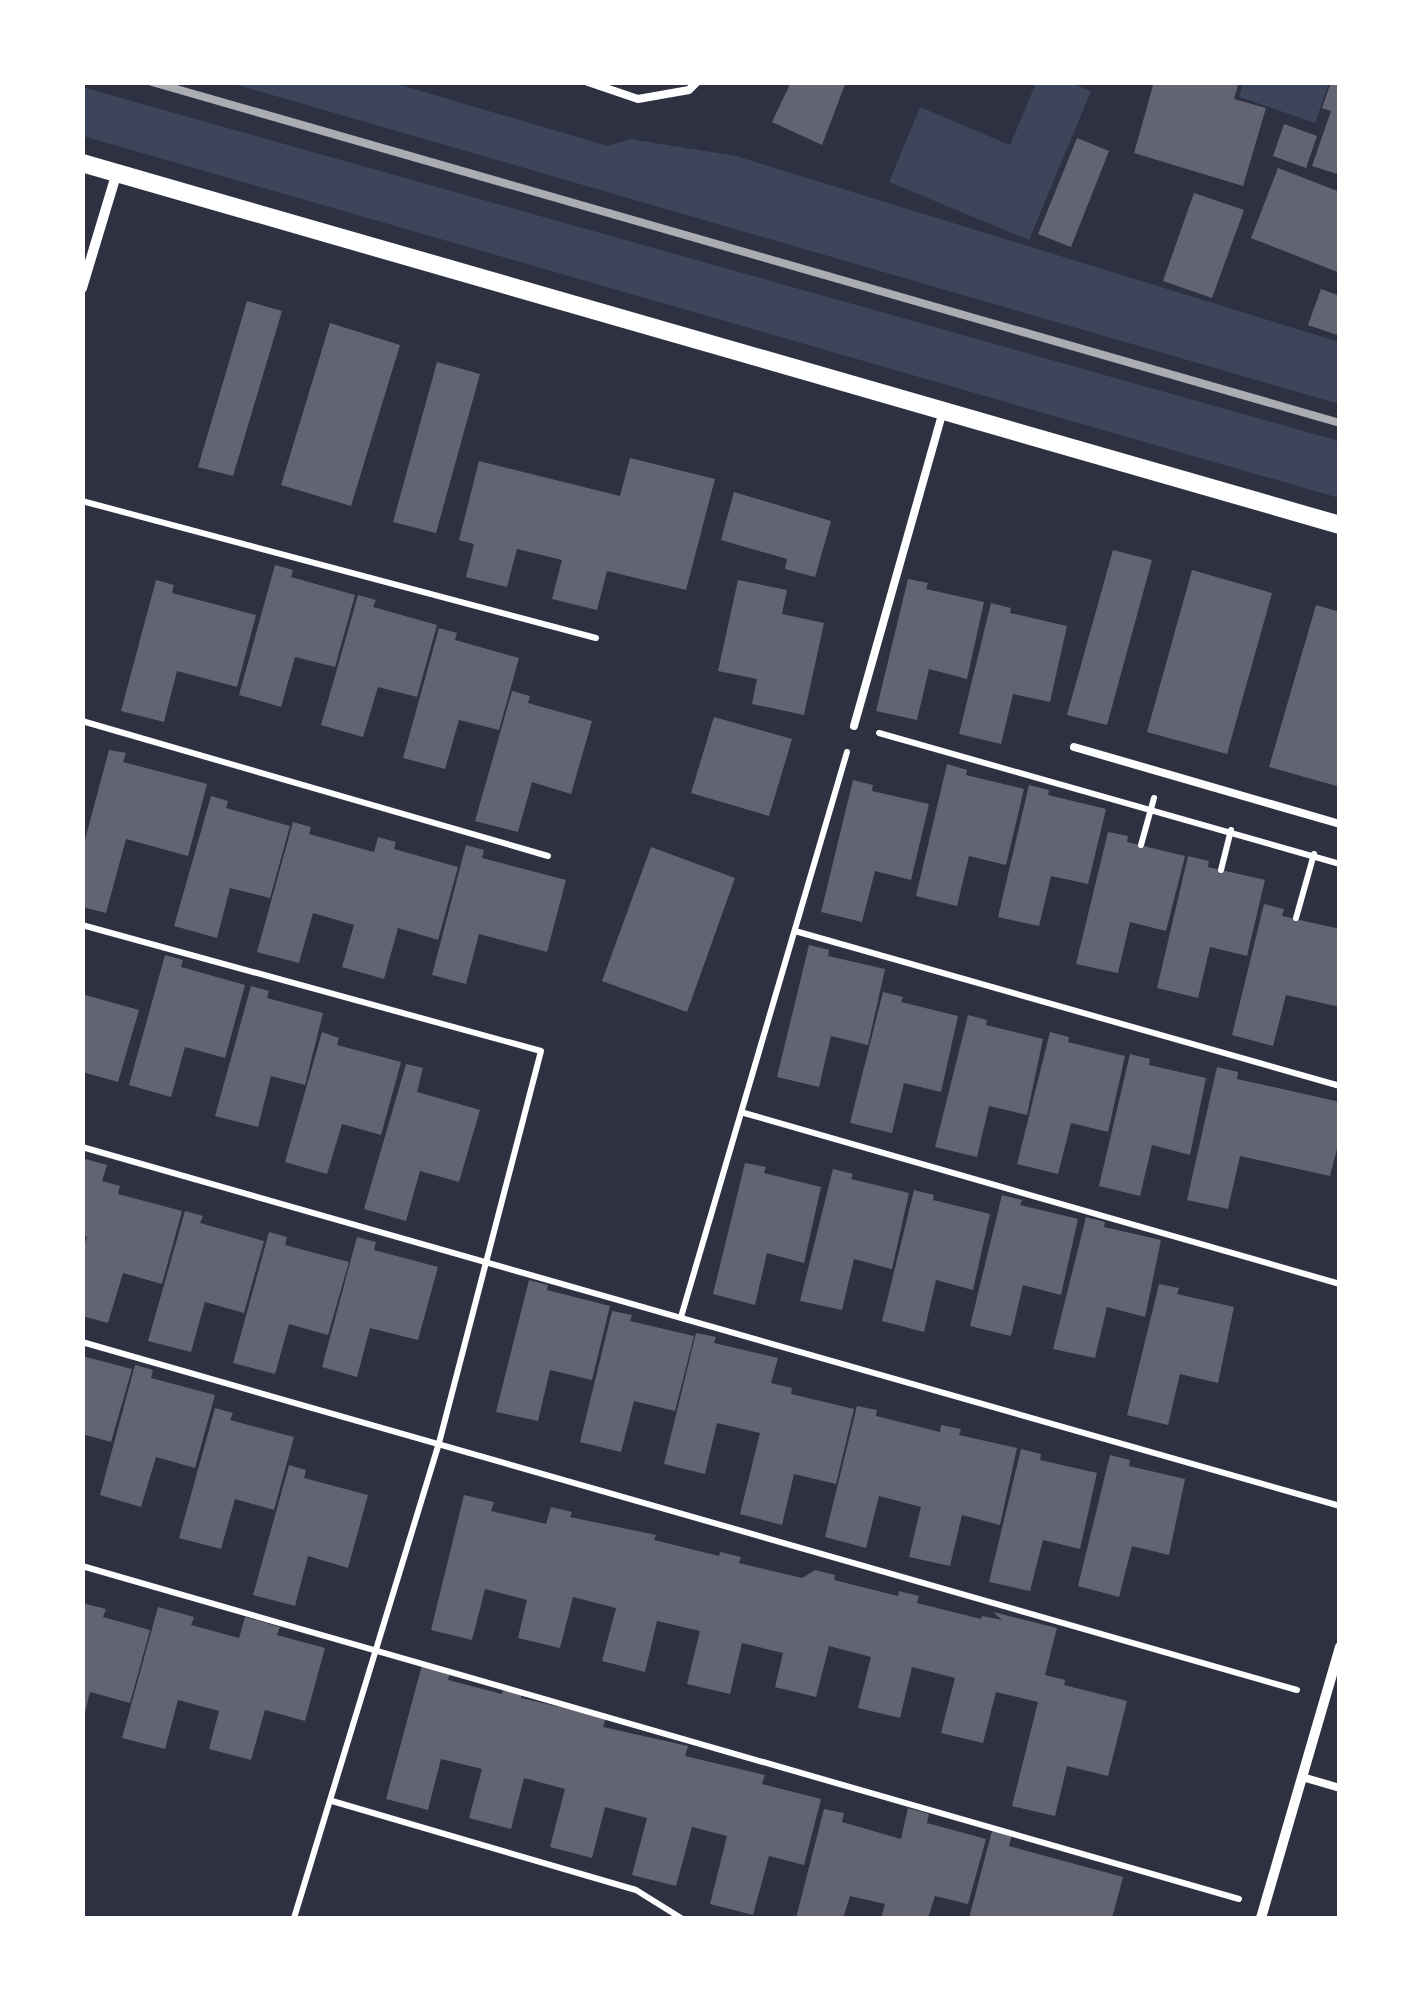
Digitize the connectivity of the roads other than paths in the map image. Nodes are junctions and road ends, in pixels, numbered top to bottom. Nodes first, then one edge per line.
1 (588, 82) edge
2 (697, 82) edge
3 (82, 162) edge
4 (117, 172) junction
5 (82, 288) edge
6 (943, 411) junction
7 (1340, 525) edge
8 (854, 726) road end
9 (1074, 747) dead end
10 (1340, 824) edge
11 (1340, 1646) edge
12 (1302, 1777) junction
13 (1340, 1788) edge
14 (1261, 1918) edge

1 - 2 lane
3 - 4 street
4 - 5 street
4 - 6 street
6 - 7 street
6 - 8 lane
9 - 10 lane
11 - 12 street
12 - 13 lane
12 - 14 street

